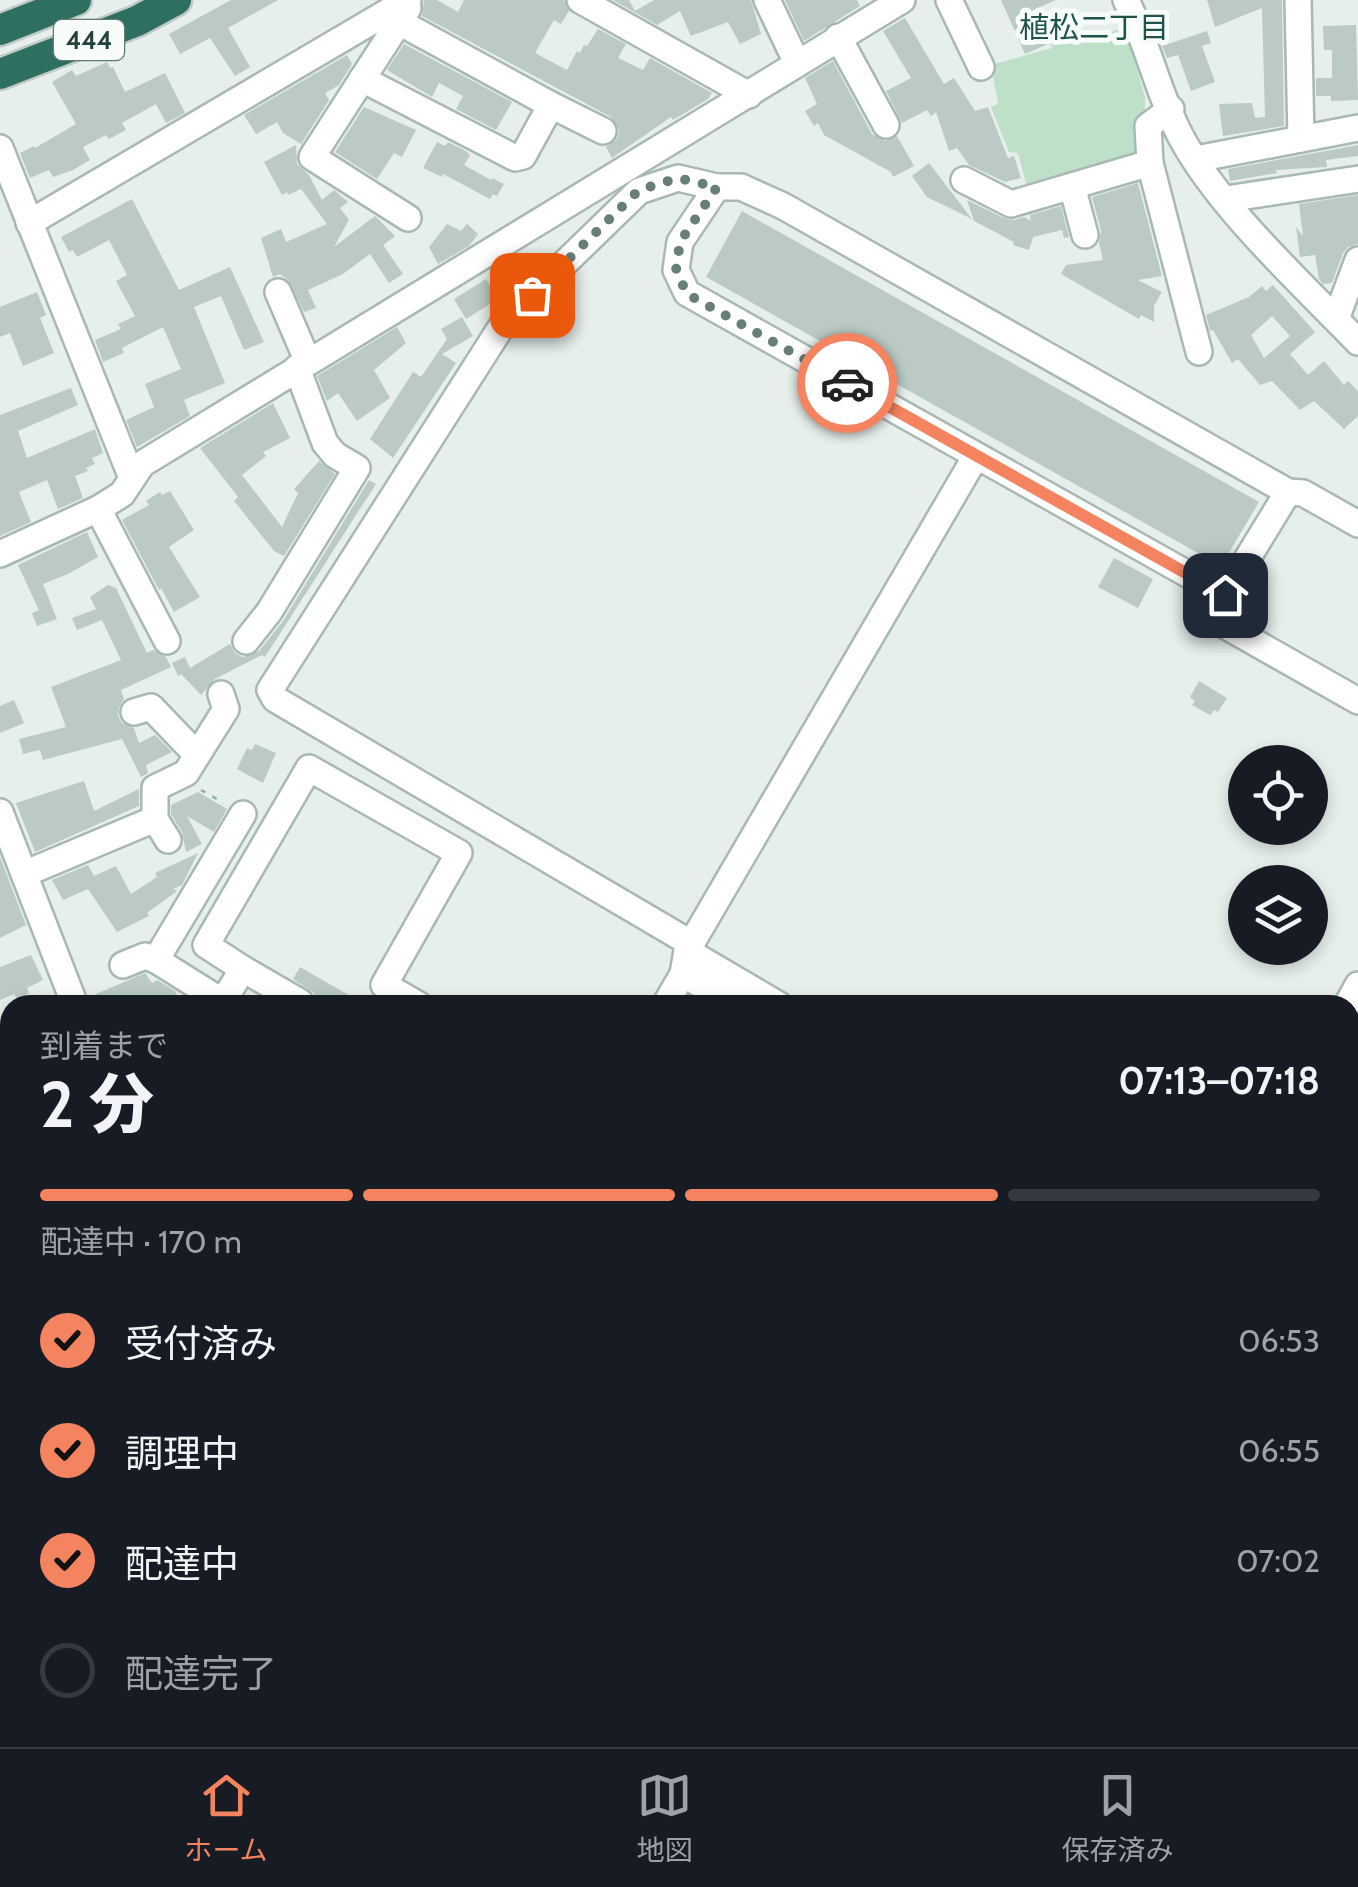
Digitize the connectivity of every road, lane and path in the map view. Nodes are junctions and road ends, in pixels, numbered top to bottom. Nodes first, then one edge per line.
1 (76, 0) edge
2 (176, 0) edge
3 (580, 0) edge
4 (767, 0) edge
5 (902, 0) edge
6 (949, 0) edge
7 (1126, 0) edge
8 (1298, 0) edge
9 (407, 7) edge
10 (0, 30) edge
11 (838, 37) junction
12 (798, 63) junction
13 (981, 67) dead end
14 (0, 74) edge
15 (362, 79) junction
16 (749, 95) junction
17 (551, 105) junction
18 (1170, 109) junction
19 (886, 126) dead end
20 (1358, 128) edge
21 (603, 131) dead end
22 (1301, 139) junction
23 (0, 148) edge
24 (1196, 159) junction
25 (1150, 162) junction
26 (1358, 179) edge
27 (964, 180) dead end
28 (1072, 186) junction
29 (717, 187) junction
30 (1226, 199) junction
31 (408, 218) dead end
32 (29, 223) junction
33 (1085, 235) dead end
34 (1358, 260) edge
35 (278, 292) dead end
36 (1336, 319) junction
37 (1358, 342) edge
38 (1199, 352) dead end
39 (302, 365) junction
40 (976, 456) junction
41 (132, 478) junction
42 (1288, 492) junction
43 (98, 509) junction
44 (1358, 524) edge
45 (0, 554) edge
46 (1225, 595) junction
47 (246, 640) dead end
48 (167, 641) dead end
49 (221, 694) dead end
50 (1358, 701) edge
51 (134, 712) dead end
52 (197, 756) junction
53 (178, 776) junction
54 (0, 812) edge
55 (243, 814) joint
56 (24, 874) junction
57 (158, 930) dead end
58 (687, 956) junction
59 (141, 960) junction
60 (243, 969) junction
61 (71, 995) edge
62 (204, 995) edge
63 (225, 995) edge
64 (288, 995) edge
65 (402, 995) edge
66 (669, 995) edge
67 (725, 995) edge
68 (760, 995) edge

1 - 10 highway, 444
2 - 14 highway, 444
3 - 16 street
4 - 12 street
5 - 11 street
6 - 13 street
7 - 18 street
8 - 22 street
9 - 15 street
9 - 17 street
9 - 32 street
11 - 12 street
11 - 19 street
12 - 16 street
15 - 17 street
15 - 31 street
16 - 39 street
17 - 21 street
18 - 24 street
18 - 25 street
20 - 22 street
22 - 24 street
23 - 32 street
24 - 30 street
25 - 28 street
25 - 38 street
26 - 30 street
27 - 28 street
28 - 33 street
29 - 40 street
29 - 42 street
29 - 58 street
30 - 36 street
32 - 41 street
34 - 36 street
35 - 39 street
36 - 37 street
39 - 41 street
39 - 47 street
40 - 46 street
40 - 58 street
41 - 43 street
42 - 44 street
42 - 46 street
43 - 45 street
43 - 48 street
46 - 50 street
49 - 52 street
51 - 52 street
52 - 53 street
53 - 55 path
53 - 56 street
54 - 56 street
55 - 59 street
56 - 61 street
57 - 59 street
58 - 66 street
58 - 67 street
58 - 68 street
59 - 62 street
60 - 63 street
60 - 64 street
60 - 65 street

